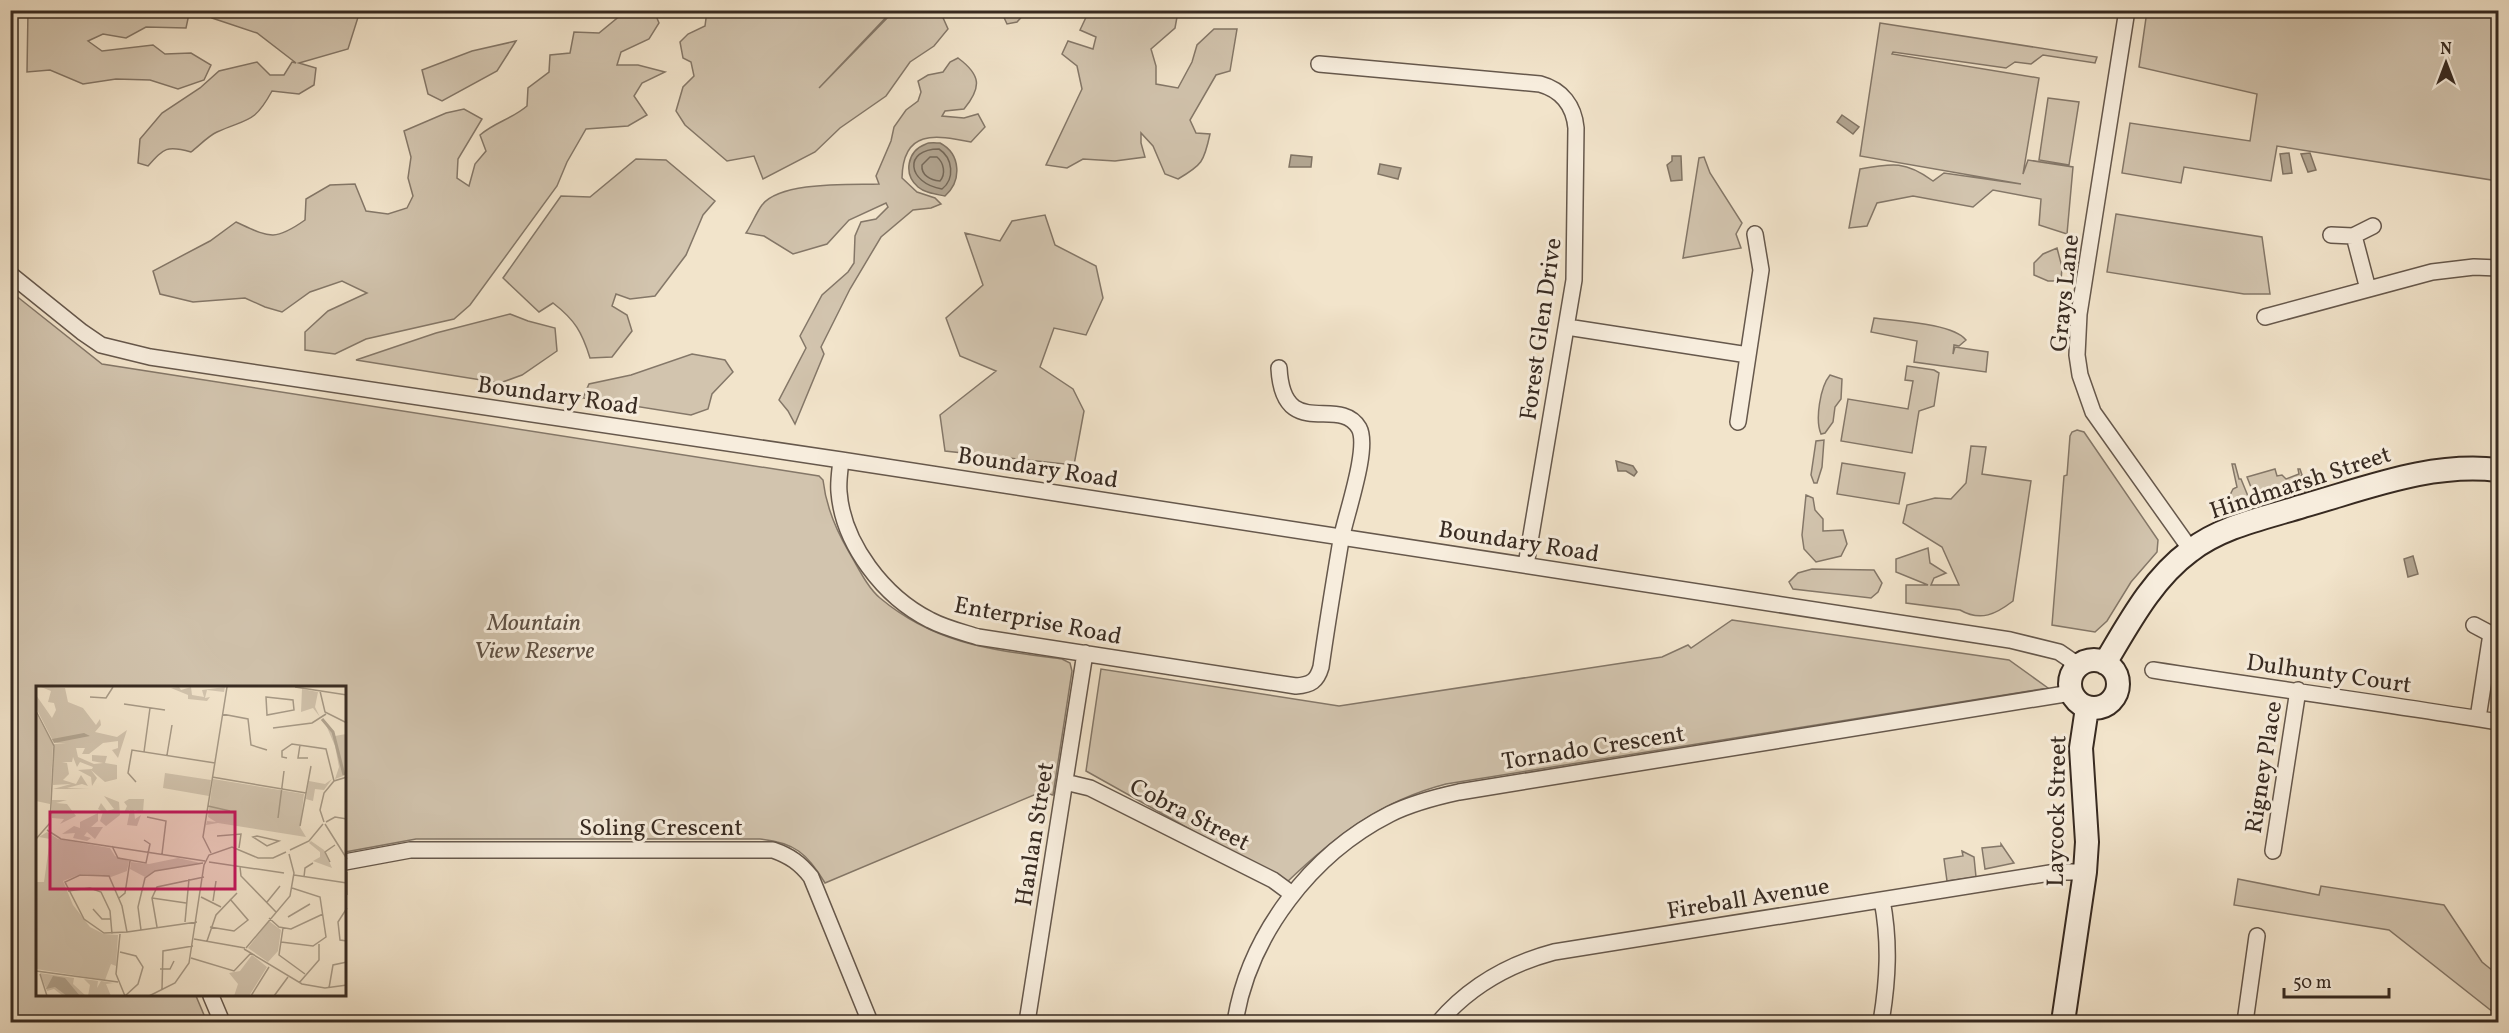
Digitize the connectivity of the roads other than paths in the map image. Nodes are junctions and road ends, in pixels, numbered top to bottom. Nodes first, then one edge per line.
1 (2127, 10) edge
2 (1319, 64) dead end
3 (2373, 226) dead end
4 (1755, 234) dead end
5 (2331, 235) dead end
6 (2354, 236) junction
7 (2499, 268) edge
8 (10, 273) edge
9 (2368, 289) junction
10 (2265, 317) dead end
11 (1567, 327) junction
12 (1748, 355) junction
13 (1279, 368) dead end
14 (1738, 422) dead end
15 (841, 460) junction
16 (2499, 470) edge
17 (1342, 537) junction
18 (2191, 550) junction
19 (1526, 565) junction
20 (2474, 624) dead end
21 (2495, 633) edge
22 (1085, 653) junction
23 (2105, 663) junction
24 (2078, 665) junction
25 (2153, 670) dead end
26 (2298, 690) junction
27 (2079, 700) junction
28 (2478, 718) junction
29 (2499, 722) edge
30 (1065, 782) junction
31 (2273, 851) dead end
32 (346, 862) edge
33 (2085, 872) junction
34 (1292, 894) junction
35 (1882, 900) junction
36 (2257, 936) dead end
37 (211, 997) edge
38 (222, 1023) edge
39 (870, 1023) edge
40 (1027, 1023) edge
41 (1235, 1023) edge
42 (1439, 1023) edge
43 (1881, 1023) edge
44 (2062, 1023) edge
45 (2245, 1023) edge

1 - 18 street, Grays Lane
2 - 11 street, Forest Glen Drive
3 - 6 street
4 - 12 street
5 - 6 street
6 - 9 street
7 - 9 street
8 - 15 street, Boundary Road
9 - 10 street
11 - 12 street
11 - 19 street, Forest Glen Drive
12 - 14 street
13 - 17 street
15 - 17 street, Boundary Road
15 - 22 street, Enterprise Road
16 - 18 street, Hindmarsh Street
17 - 19 street, Boundary Road
17 - 22 street, Enterprise Road
18 - 23 street, Hindmarsh Street
19 - 24 street, Boundary Road
20 - 21 street
21 - 28 street
22 - 30 street, Hanlan Street
23 - 24 street
23 - 27 street
24 - 27 street
25 - 26 street, Dulhunty Court
26 - 28 street, Dulhunty Court
26 - 31 street, Rigney Place
27 - 33 street, Laycock Street
27 - 34 street, Tornado Crescent
28 - 29 street, Dulhunty Court
30 - 34 street, Cobra Street
30 - 40 street, Hanlan Street
32 - 39 street, Soling Crescent
33 - 35 street, Fireball Avenue
33 - 44 street, Laycock Street
34 - 41 street, Tornado Crescent
35 - 42 street, Fireball Avenue
35 - 43 street
36 - 45 street
37 - 38 street

